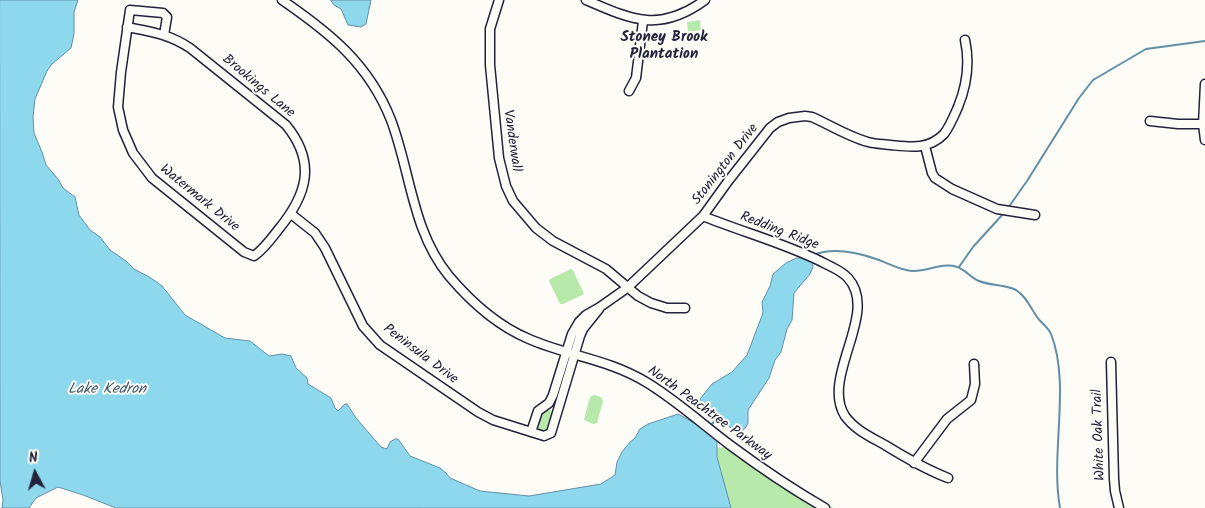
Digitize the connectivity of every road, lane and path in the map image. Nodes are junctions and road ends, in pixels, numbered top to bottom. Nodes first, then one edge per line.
1 (282, 0) edge
2 (499, 0) edge
3 (586, 0) edge
4 (705, 0) edge
5 (643, 21) junction
6 (127, 28) junction
7 (164, 35) junction
8 (965, 40) dead end
9 (1205, 84) edge
10 (629, 90) dead end
11 (1150, 121) dead end
12 (1203, 124) junction
13 (1205, 140) edge
14 (925, 146) junction
15 (291, 214) junction
16 (1035, 215) dead end
17 (702, 216) junction
18 (627, 288) junction
19 (600, 307) junction
20 (686, 308) dead end
21 (566, 351) junction
22 (576, 353) junction
23 (1111, 362) dead end
24 (974, 364) dead end
25 (550, 400) junction
26 (560, 404) junction
27 (531, 432) junction
28 (914, 463) junction
29 (948, 478) dead end
30 (825, 508) edge
31 (1119, 508) edge

1 - 21 street, North Peachtree Parkway
2 - 18 street, Vanderwall
3 - 5 street
4 - 5 street
5 - 10 street
6 - 7 street, Brookings Lane
6 - 7 street, Watermark Drive
6 - 15 street, Watermark Drive
7 - 15 street, Brookings Lane
8 - 14 street
9 - 12 street
11 - 12 street
12 - 13 street
14 - 16 street
14 - 17 street, Stonington Drive
15 - 27 street, Peninsula Drive
17 - 18 street, Stonington Drive
17 - 28 street, Redding Ridge
18 - 19 street, Stonington Drive
18 - 20 street, Vanderwall
19 - 21 street, Stonington Drive
19 - 22 street, Stonington Drive
21 - 22 street, North Peachtree Parkway
21 - 25 street
22 - 26 street, Peninsula Drive
22 - 30 street, North Peachtree Parkway
23 - 31 street, White Oak Trail
24 - 28 street
25 - 26 street
25 - 27 street
26 - 27 street, Peninsula Drive
28 - 29 street, Redding Ridge

